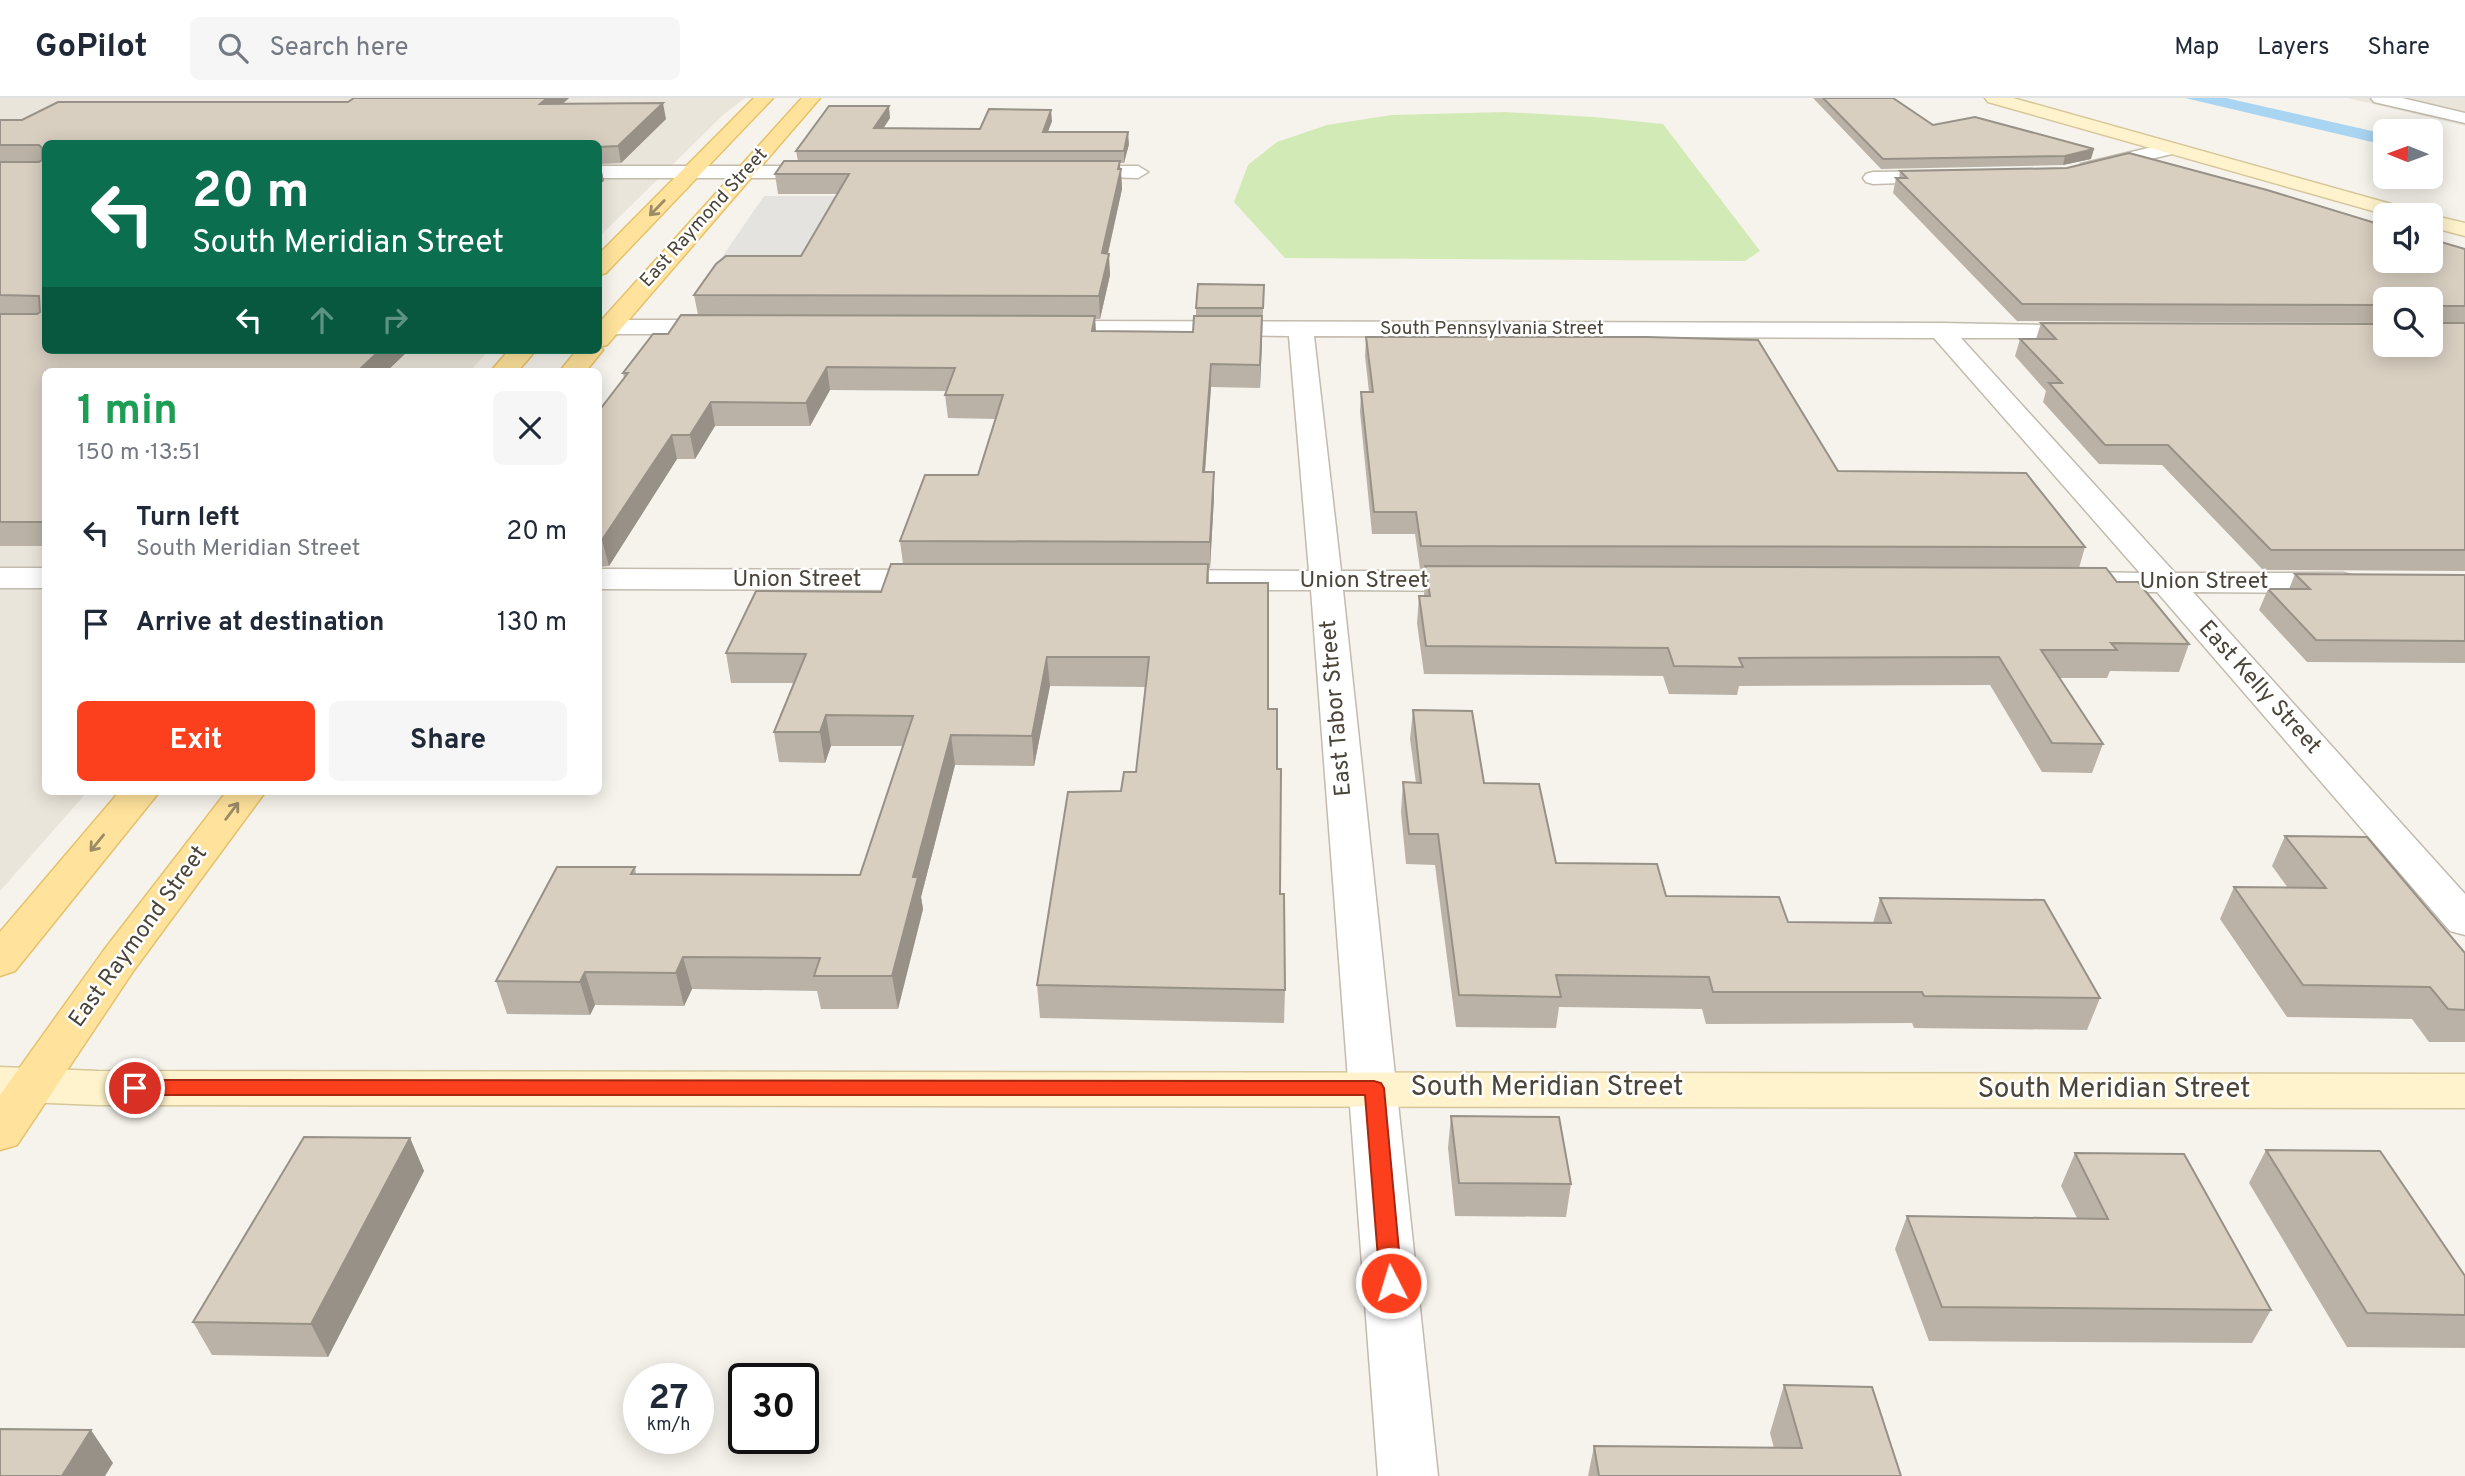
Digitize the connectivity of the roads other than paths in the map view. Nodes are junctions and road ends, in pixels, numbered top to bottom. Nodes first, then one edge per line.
1 (1994, 98) edge
2 (2380, 98) edge
3 (760, 102) edge
4 (806, 103) edge
5 (2465, 118) edge
6 (2169, 149) junction
7 (2075, 171) edge
8 (602, 172) edge
9 (692, 172) junction
10 (745, 172) junction
11 (851, 172) edge
12 (1057, 172) edge
13 (1138, 172) dead end
14 (1966, 177) edge
15 (1873, 178) dead end
16 (2373, 205) edge
17 (2443, 224) edge
18 (2465, 230) edge
19 (602, 264) edge
20 (752, 327) edge
21 (1027, 328) edge
22 (1301, 329) junction
23 (1940, 330) junction
24 (602, 331) edge
25 (2121, 331) edge
26 (519, 354) edge
27 (587, 354) edge
28 (506, 368) edge
29 (575, 368) edge
30 (0, 578) edge
31 (42, 578) edge
32 (602, 579) edge
33 (971, 580) edge
34 (1124, 580) edge
35 (1325, 581) junction
36 (1502, 581) edge
37 (2062, 582) edge
38 (2165, 582) junction
39 (2368, 583) edge
40 (138, 795) edge
41 (244, 795) edge
42 (2465, 921) edge
43 (0, 961) edge
44 (17, 1084) edge
45 (1374, 1088) junction
46 (2465, 1091) edge
47 (0, 1132) edge
48 (1408, 1476) edge

1 - 6 main road
2 - 5 street
3 - 9 main road, East Raymond Street
4 - 10 main road, East Raymond Street
6 - 7 street
6 - 16 main road
8 - 9 street
9 - 10 street
9 -> 19 main road, East Raymond Street
10 - 11 street
10 - 24 main road, East Raymond Street
12 - 13 street
14 - 15 street
17 - 18 main road
20 - 24 street
21 - 22 street, South Pennsylvania Street
22 - 23 street, South Pennsylvania Street
22 - 35 street, East Tabor Street
23 - 25 street, South Pennsylvania Street
23 - 38 street, East Kelly Street
26 - 28 main road
27 - 29 main road
30 - 31 street
32 - 33 street, Union Street
34 - 35 street, Union Street
35 - 36 street, Union Street
35 - 45 street, East Tabor Street
37 - 38 street, Union Street
38 - 39 street, Union Street
38 - 42 street, East Kelly Street
40 -> 43 main road
44 -> 41 main road, East Raymond Street
44 - 45 main road, South Meridian Street
44 - 47 main road, East Raymond Street
45 - 46 main road, South Meridian Street
45 - 48 street, East Tabor Street

